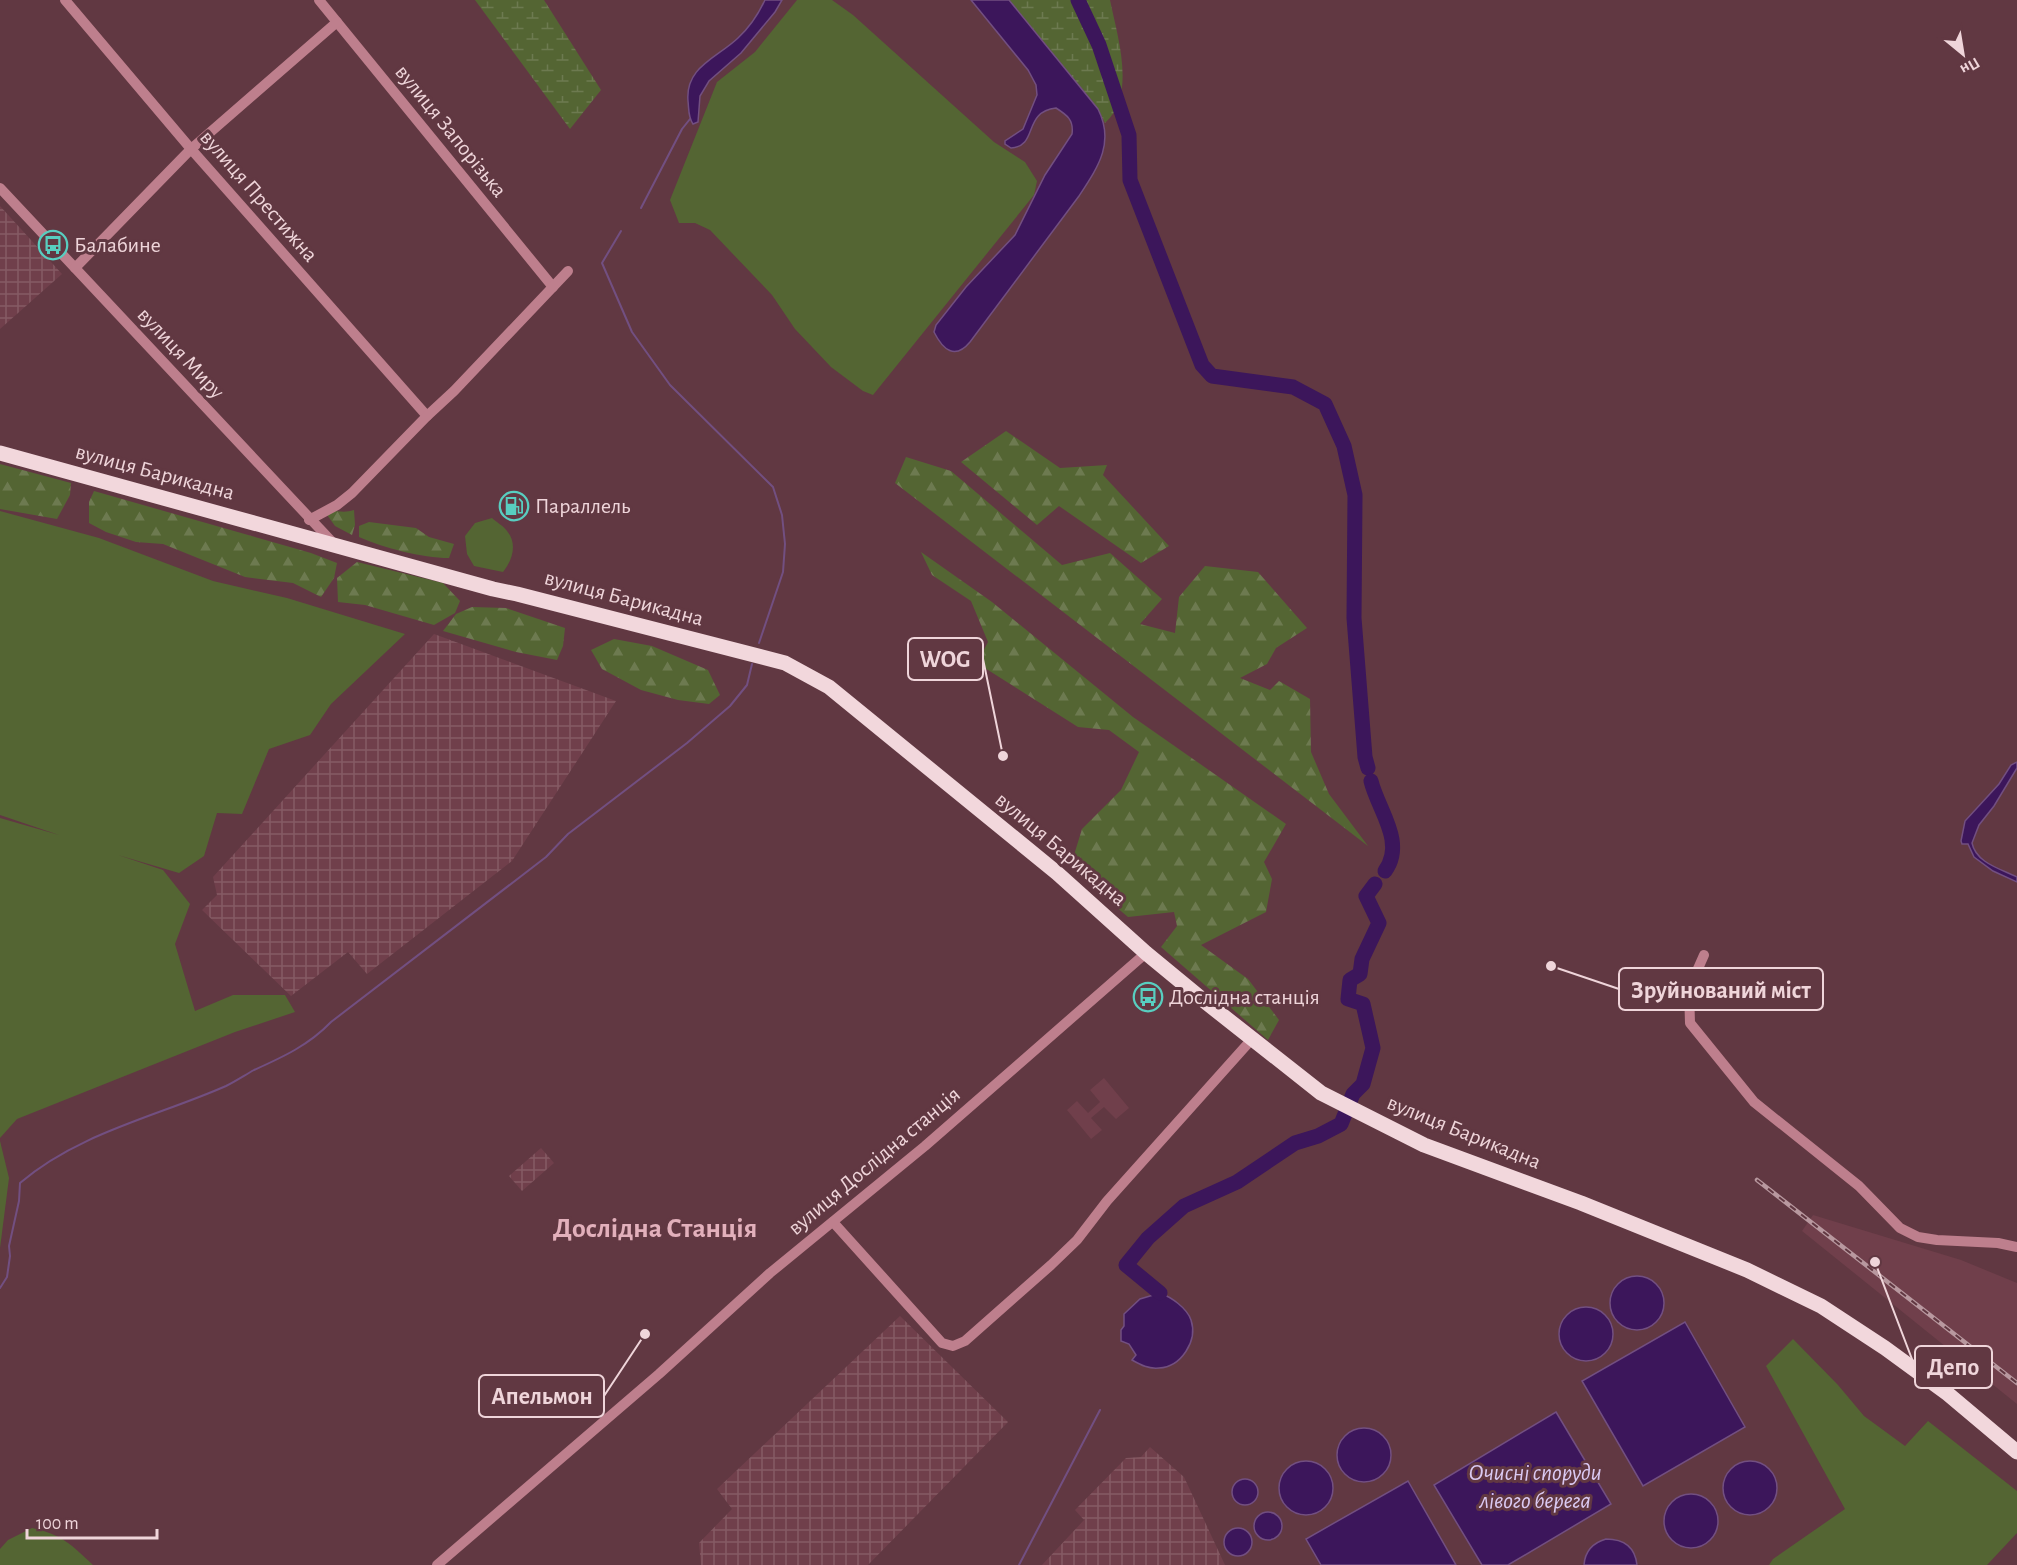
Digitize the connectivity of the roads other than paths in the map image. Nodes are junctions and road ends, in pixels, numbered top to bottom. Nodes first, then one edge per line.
1 (65, 0) edge
2 (319, 0) edge
3 (337, 22) junction
4 (191, 149) junction
5 (0, 188) edge
6 (75, 268) junction
7 (568, 271) dead end
8 (553, 287) junction
9 (427, 416) junction
10 (0, 453) edge
11 (309, 520) junction
12 (334, 544) junction
13 (1146, 953) junction
14 (1704, 955) dead end
15 (1252, 1039) junction
16 (832, 1222) junction
17 (2017, 1247) edge
18 (2017, 1452) edge
19 (437, 1565) edge

1 - 4 street, вулиця Престижна
2 - 3 street, вулиця Запорізька
3 - 4 street
3 - 8 street, вулиця Запорізька
4 - 6 street
4 - 9 street, вулиця Престижна
5 - 6 street, вулиця Миру
6 - 11 street, вулиця Миру
7 - 8 street
8 - 9 street
9 - 11 street
10 - 12 main road, вулиця Барикадна
11 - 12 street, вулиця Миру
12 - 13 main road, вулиця Барикадна
13 - 15 main road, вулиця Барикадна
13 - 16 street, вулиця Дослідна станція
14 - 17 street
15 - 16 street
15 - 18 main road, вулиця Барикадна
16 - 19 street, вулиця Дослідна станція

